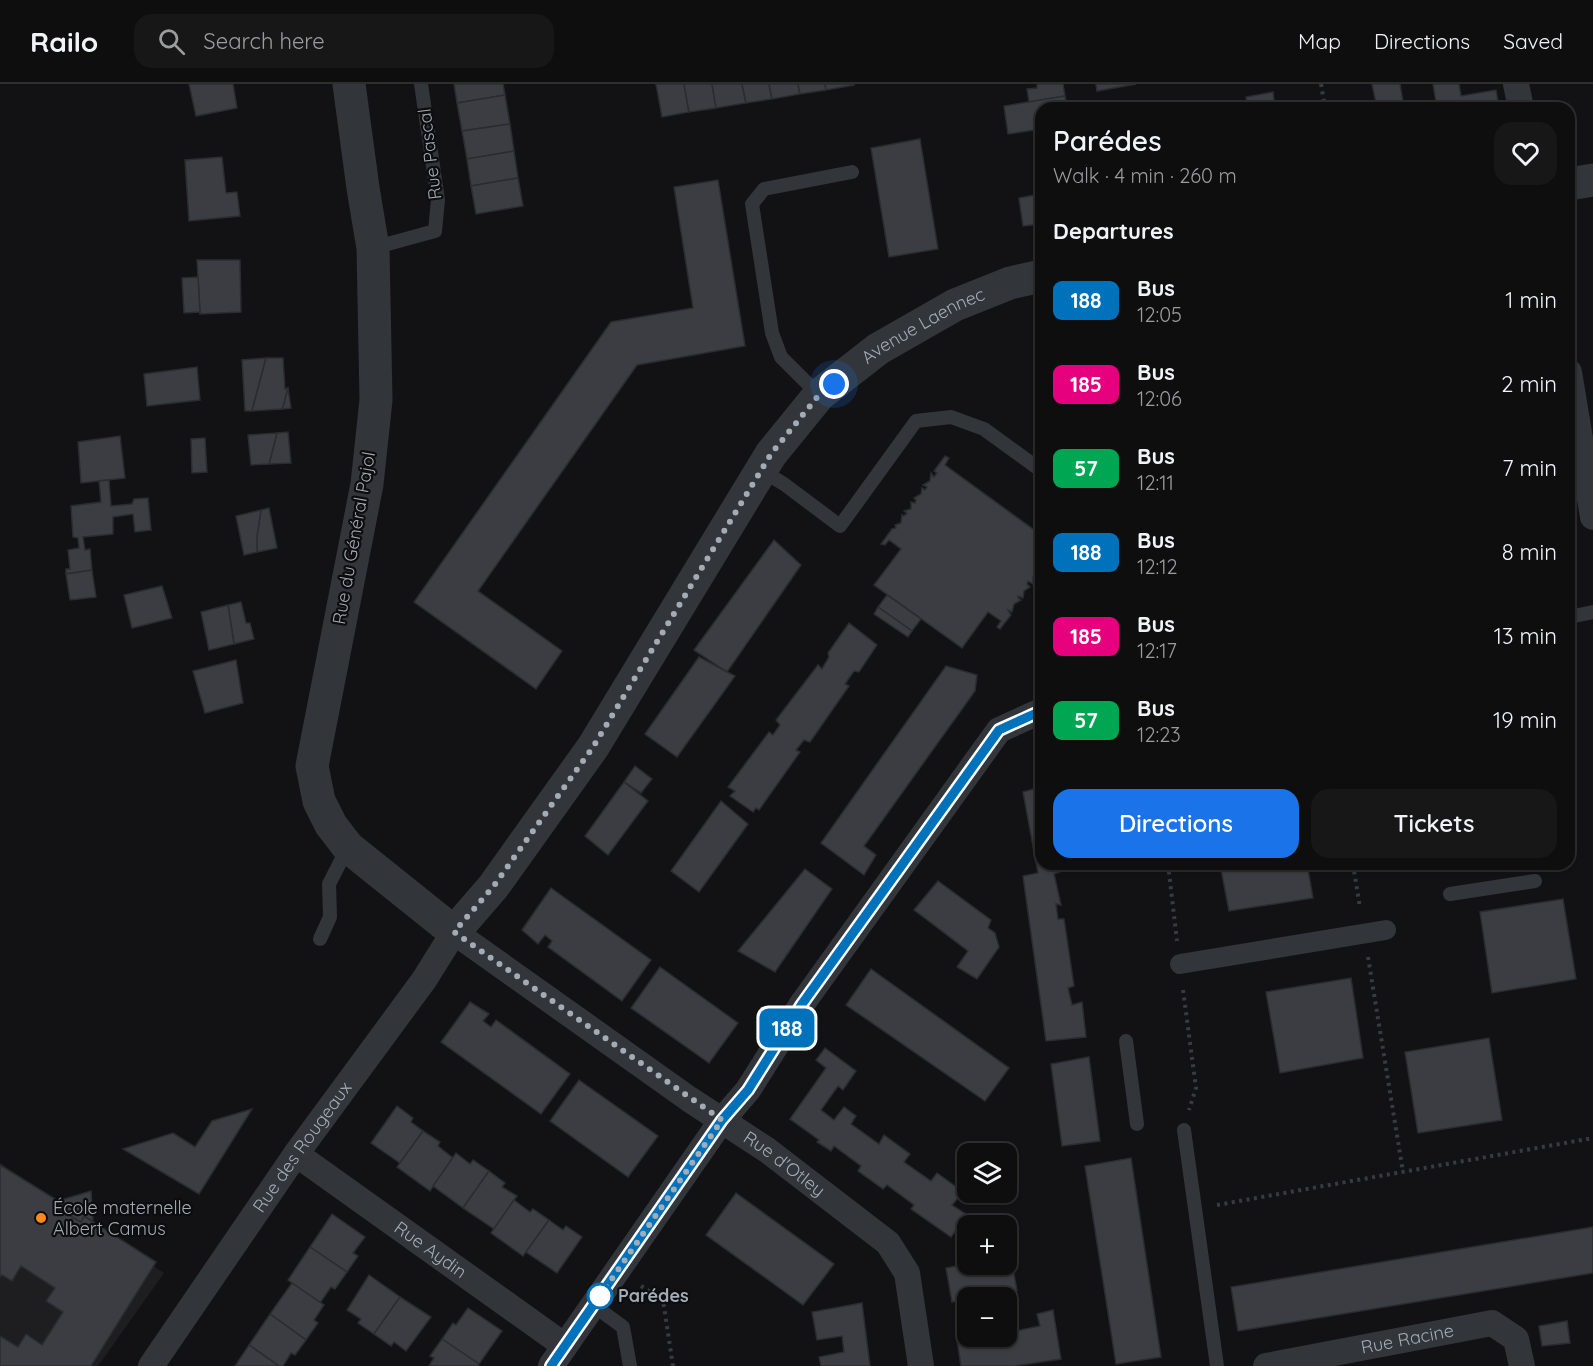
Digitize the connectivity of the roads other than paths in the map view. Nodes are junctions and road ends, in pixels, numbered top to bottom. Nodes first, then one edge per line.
1 (350, 84) edge
2 (422, 84) edge
3 (1516, 84) edge
4 (1520, 102) edge
5 (852, 172) dead end
6 (1593, 180) edge
7 (1575, 183) edge
8 (373, 248) junction
9 (1035, 277) edge
10 (819, 395) junction
11 (1575, 408) edge
12 (1035, 466) edge
13 (761, 470) junction
14 (1593, 517) edge
15 (1593, 612) edge
16 (1575, 616) edge
17 (1035, 714) edge
18 (348, 847) junction
19 (1535, 881) dead end
20 (1450, 894) dead end
21 (1386, 930) dead end
22 (454, 932) junction
23 (320, 939) dead end
24 (1180, 964) road end
25 (1126, 1041) dead end
26 (722, 1120) junction
27 (1137, 1124) dead end
28 (1184, 1130) road end
29 (296, 1154) junction
30 (593, 1305) junction
31 (565, 1346) junction
32 (152, 1366) edge
33 (550, 1366) edge
34 (630, 1366) edge
35 (921, 1366) edge
36 (1217, 1366) edge
37 (1266, 1366) edge
38 (1522, 1366) edge

1 - 8 street, Rue du Général Pajol
2 - 8 lane, Rue Pascal
3 - 4 street
5 - 10 lane
6 - 7 street
8 - 18 street, Rue du Général Pajol
9 - 10 street, Avenue Laennec
10 - 13 street, Avenue Laennec
11 - 14 street
12 - 13 lane
13 - 22 street, Avenue Laennec
15 - 16 lane
17 - 26 street
18 - 22 street, Rue du Général Pajol
18 - 23 lane
19 - 20 lane
21 - 24 street
22 - 26 street, Rue d'Otley
22 - 29 street, Rue des Rougeaux
25 - 27 lane
26 - 30 street
26 - 35 street, Rue d'Otley
28 - 36 lane
29 - 31 street, Rue Aydin
29 - 32 street, Rue des Rougeaux
30 - 31 street
30 - 34 lane
31 - 33 street
37 - 38 street, Rue Racine

